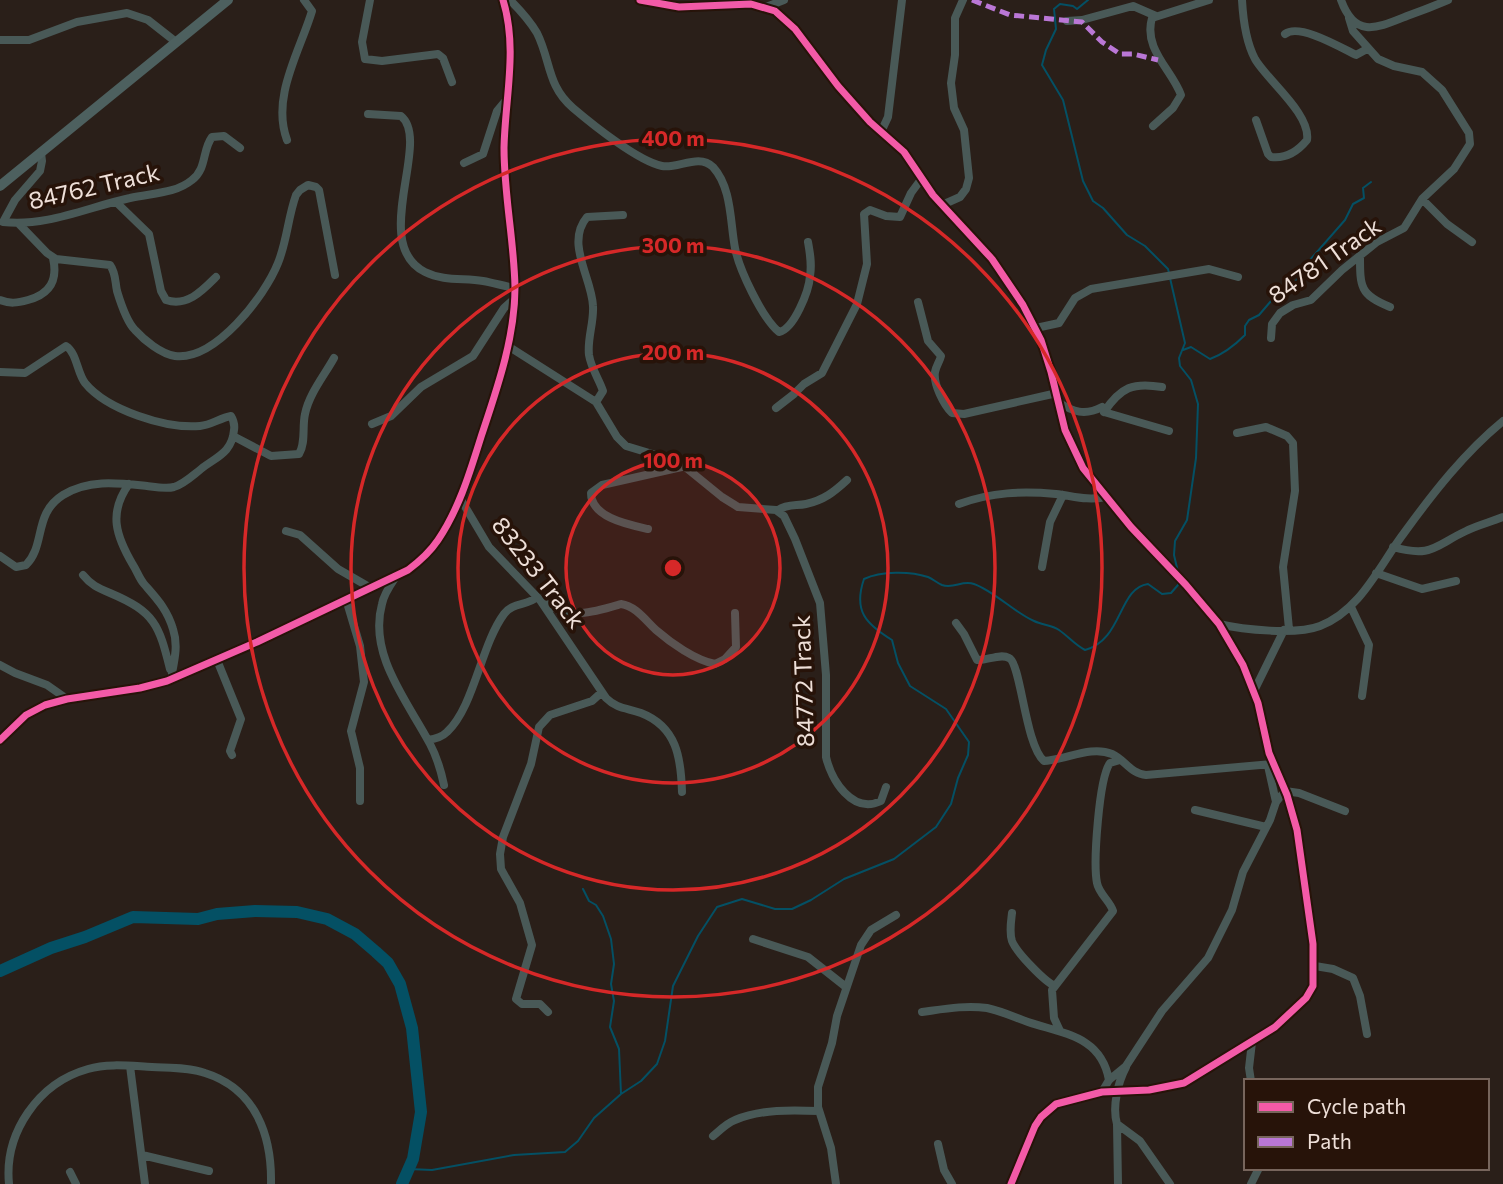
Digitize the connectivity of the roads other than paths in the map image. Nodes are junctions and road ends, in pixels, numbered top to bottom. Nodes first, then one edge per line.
1 (228, 0) edge
2 (370, 0) edge
3 (503, 0) edge
4 (510, 0) edge
5 (640, 0) edge
6 (784, 0) edge
7 (902, 0) edge
8 (963, 0) edge
9 (1209, 0) edge
10 (1242, 0) edge
11 (1341, 0) edge
12 (1448, 0) edge
13 (306, 2) edge
14 (766, 7) junction
15 (1156, 16) junction
16 (1349, 18) junction
17 (1067, 21) dead end
18 (1285, 34) dead end
19 (0, 40) edge
20 (176, 42) junction
21 (1367, 49) junction
22 (452, 82) dead end
23 (507, 99) junction
24 (368, 114) dead end
25 (1256, 120) dead end
26 (1153, 126) dead end
27 (881, 132) junction
28 (287, 140) dead end
29 (240, 148) dead end
30 (41, 153) junction
31 (464, 163) dead end
32 (922, 178) junction
33 (0, 186) edge
34 (1422, 199) junction
35 (116, 202) junction
36 (942, 205) junction
37 (623, 215) dead end
38 (2, 223) edge
39 (19, 224) junction
40 (808, 242) dead end
41 (1472, 242) dead end
42 (1360, 256) junction
43 (53, 258) junction
44 (335, 275) dead end
45 (1238, 276) dead end
46 (216, 277) dead end
47 (514, 288) junction
48 (514, 299) junction
49 (0, 300) edge
50 (918, 302) dead end
51 (1390, 307) dead end
52 (1035, 328) junction
53 (1270, 338) dead end
54 (508, 346) junction
55 (334, 358) dead end
56 (0, 372) edge
57 (1162, 387) dead end
58 (1058, 398) junction
59 (596, 402) junction
60 (776, 408) dead end
61 (1104, 412) junction
62 (1502, 422) edge
63 (372, 424) dead end
64 (1168, 430) dead end
65 (1237, 433) dead end
66 (233, 436) junction
67 (685, 466) junction
68 (847, 480) dead end
69 (129, 484) junction
70 (1063, 495) junction
71 (1105, 497) junction
72 (460, 498) junction
73 (959, 504) dead end
74 (778, 510) junction
75 (1503, 517) edge
76 (648, 528) dead end
77 (286, 531) dead end
78 (1393, 547) junction
79 (0, 556) edge
80 (1042, 567) dead end
81 (1376, 573) junction
82 (83, 575) dead end
83 (397, 575) junction
84 (1455, 581) dead end
85 (371, 588) junction
86 (538, 598) junction
87 (346, 600) junction
88 (1351, 607) junction
89 (735, 613) dead end
90 (956, 623) dead end
91 (1219, 624) junction
92 (1287, 630) junction
93 (218, 660) junction
94 (0, 665) edge
95 (173, 676) junction
96 (1254, 691) junction
97 (602, 692) junction
98 (1362, 696) dead end
99 (67, 699) junction
100 (0, 740) edge
101 (428, 740) junction
102 (232, 755) dead end
103 (1120, 760) junction
104 (1271, 765) junction
105 (444, 785) dead end
106 (886, 788) dead end
107 (1285, 791) junction
108 (682, 792) dead end
109 (360, 801) dead end
110 (1276, 802) junction
111 (1195, 810) dead end
112 (1345, 811) dead end
113 (1266, 827) junction
114 (1012, 913) dead end
115 (895, 915) dead end
116 (752, 939) dead end
117 (1315, 966) junction
118 (1055, 986) junction
119 (846, 987) junction
120 (548, 1012) dead end
121 (922, 1012) dead end
122 (1060, 1031) junction
123 (1367, 1034) dead end
124 (1252, 1042) junction
125 (130, 1066) junction
126 (1126, 1066) junction
127 (1251, 1079) edge
128 (1109, 1080) junction
129 (1102, 1091) junction
130 (1119, 1091) junction
131 (819, 1111) junction
132 (1117, 1124) junction
133 (713, 1136) dead end
134 (939, 1144) dead end
135 (142, 1156) junction
136 (209, 1171) dead end
137 (70, 1172) dead end
138 (9, 1184) edge
139 (76, 1184) edge
140 (145, 1184) edge
141 (271, 1184) edge
142 (836, 1184) edge
143 (952, 1184) edge
144 (1012, 1184) edge
145 (1118, 1184) edge
146 (1170, 1184) edge

1 - 20 main road
2 - 22 street
3 - 23 street
4 - 40 street
5 - 14 street
6 - 14 street
7 - 27 street
8 - 36 street
9 - 15 street
10 - 25 street
11 - 16 street
12 - 16 street
13 - 28 street
14 - 27 street
15 - 17 street
15 - 26 street
16 - 21 street
18 - 21 street
19 - 20 street
20 - 30 main road
21 - 34 street, 84781 Track
23 - 31 street
23 - 47 street
24 - 47 street
27 - 32 street
29 - 35 street, 84762 Track
30 - 33 main road
30 - 38 street, 84762 Track
32 - 36 street
32 - 60 street
34 - 41 street
34 - 42 street, 84781 Track
35 - 39 street, 84762 Track
35 - 46 street
36 - 52 street
37 - 59 street
38 - 39 street, 84762 Track
39 - 43 street
42 - 51 street
42 - 53 street, 84781 Track
43 - 44 street
43 - 49 street
45 - 52 street
47 - 48 street
48 - 54 street
48 - 63 street
50 - 58 street
52 - 58 street
54 - 59 street
54 - 72 street
55 - 66 street
56 - 66 street
57 - 61 street
58 - 61 street
58 - 71 street
59 - 67 street
61 - 64 street
62 - 78 street
65 - 92 street
66 - 69 street
67 - 74 street
67 - 76 street
68 - 74 street
69 - 79 street
69 - 95 street
70 - 71 street
70 - 73 street
70 - 80 street
71 - 91 street
72 - 83 street
72 - 86 street, 83233 Track
74 - 106 street, 84772 Track
75 - 78 street
77 - 85 street
78 - 81 street
81 - 84 street
81 - 88 street
82 - 95 street
83 - 85 street
83 - 101 street
85 - 87 street
86 - 89 street
86 - 97 street, 83233 Track
86 - 101 street
87 - 93 street
87 - 109 street
88 - 92 street
88 - 98 street
90 - 103 street
91 - 92 street
91 - 96 street
92 - 96 street
93 - 95 street
93 - 102 street
94 - 99 street
95 - 99 street
96 - 104 street
97 - 108 street, 83233 Track
97 - 120 street
99 - 100 street
101 - 105 street
103 - 104 street
103 - 118 street
104 - 107 street
104 - 110 street
107 - 110 street
107 - 112 street
107 - 117 street
110 - 113 street
111 - 113 street
113 - 126 street
114 - 118 street
115 - 119 street
116 - 119 street
117 - 123 street
117 - 124 street
118 - 122 street
119 - 131 street
121 - 122 street
122 - 128 street
124 - 127 street
124 - 130 street
125 - 135 street
125 - 138 street
125 - 141 street
126 - 128 street
126 - 130 street
128 - 129 street
129 - 130 street
129 - 144 street
130 - 132 street
131 - 133 street
131 - 142 street
132 - 145 street
132 - 146 street
134 - 143 street
135 - 136 street
135 - 140 street
137 - 139 street

